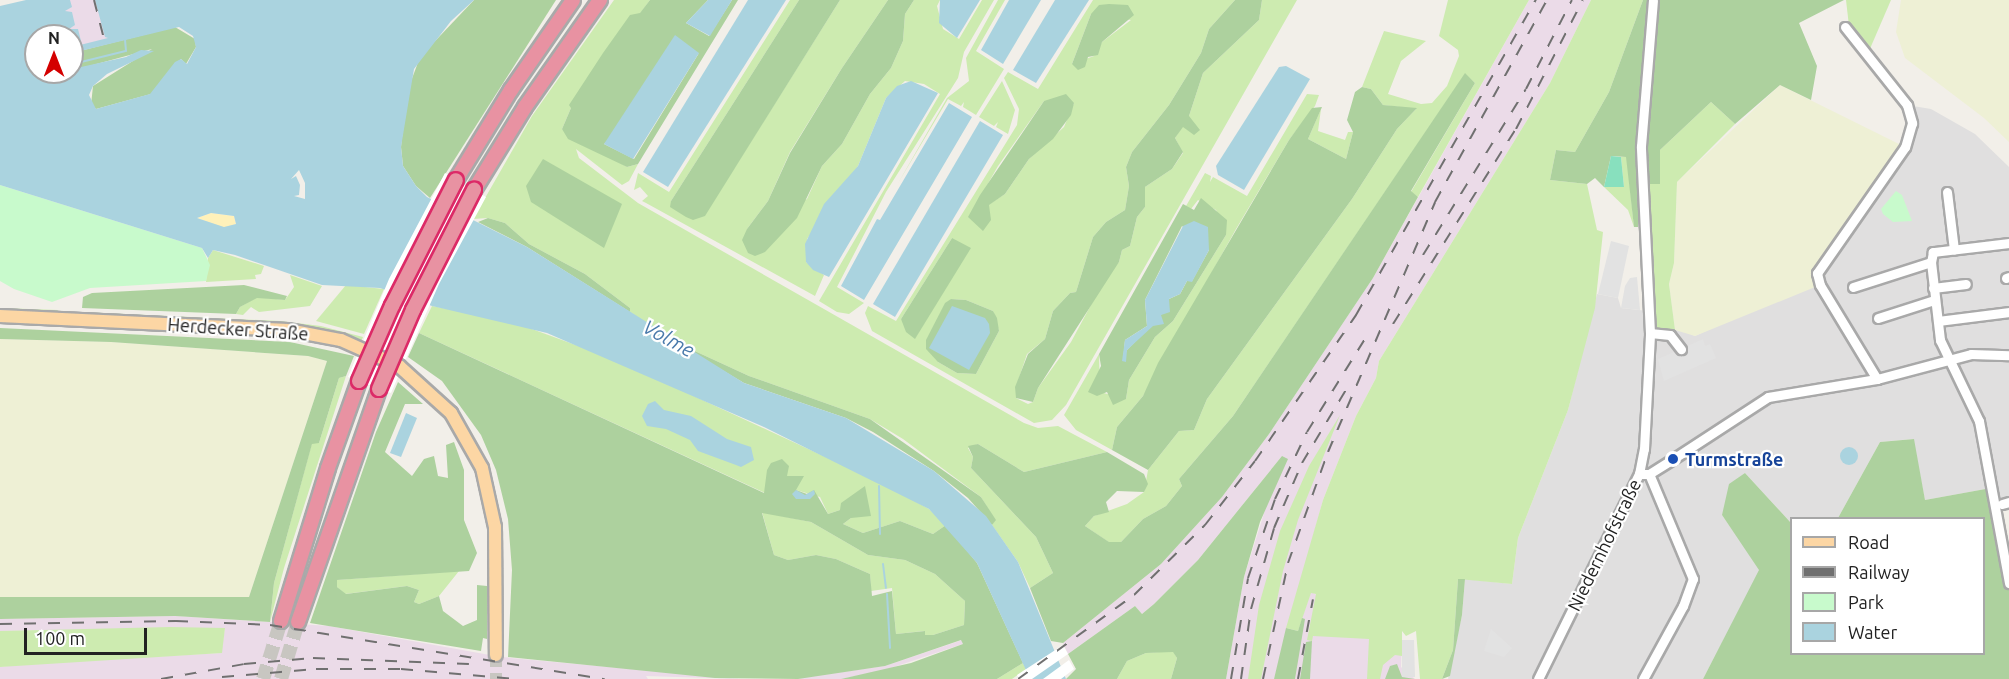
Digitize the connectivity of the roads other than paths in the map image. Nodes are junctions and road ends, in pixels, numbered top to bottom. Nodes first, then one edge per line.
1 (573, 0) edge
2 (600, 0) edge
3 (1653, 0) edge
4 (1845, 27) dead end
5 (1947, 192) dead end
6 (2009, 243) edge
7 (1954, 250) junction
8 (1930, 262) junction
9 (1966, 284) dead end
10 (1853, 287) dead end
11 (1933, 288) junction
12 (1934, 300) junction
13 (2009, 312) edge
14 (0, 316) edge
15 (1878, 318) dead end
16 (1938, 321) junction
17 (1650, 333) junction
18 (1681, 349) dead end
19 (2009, 355) edge
20 (1946, 360) junction
21 (1877, 379) junction
22 (1644, 474) junction
23 (2009, 583) edge
24 (281, 621) tunnel mouth
25 (298, 622) tunnel mouth
26 (496, 656) tunnel mouth
27 (1538, 679) edge
28 (1643, 679) edge

1 - 24 highway, bridge
2 - 25 highway, bridge
3 - 17 street, Niedernhofstraße
4 - 21 street
5 - 7 street
6 - 7 street
7 - 8 street
8 - 10 street
8 - 11 street
9 - 11 street
11 - 12 street
12 - 15 street
12 - 16 street
13 - 16 street
14 - 26 main road, Herdecker Straße
16 - 20 street
17 - 18 street
17 - 22 street, Niedernhofstraße
19 - 20 street
20 - 21 street
20 - 23 street
21 - 22 street
22 - 27 street, Niedernhofstraße
22 - 28 street

